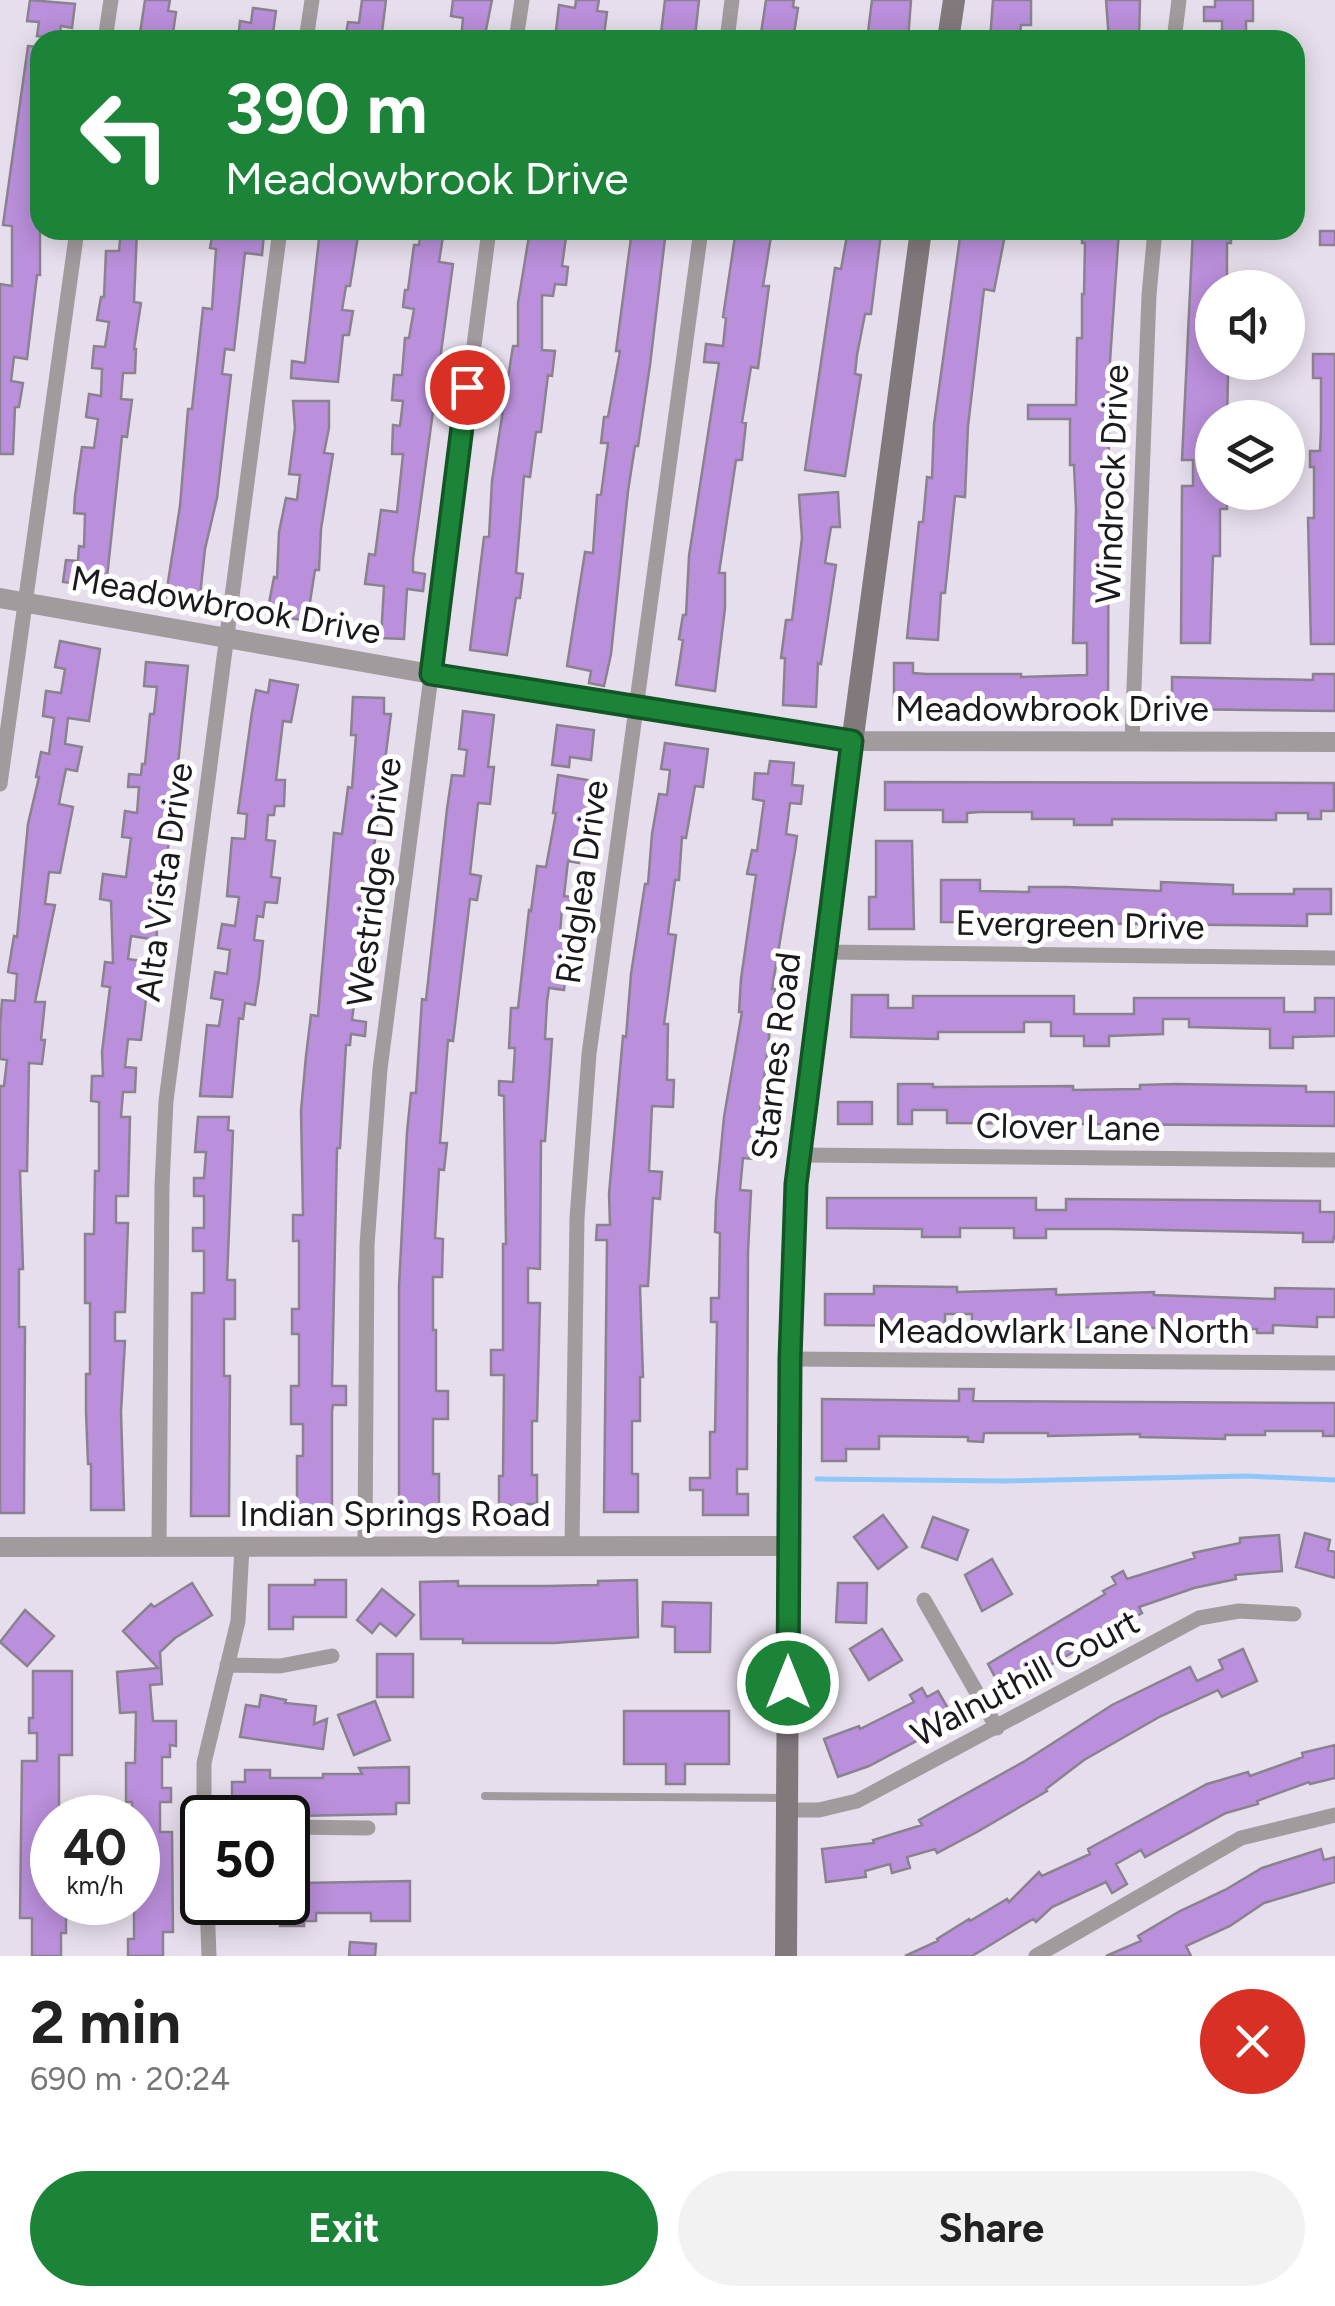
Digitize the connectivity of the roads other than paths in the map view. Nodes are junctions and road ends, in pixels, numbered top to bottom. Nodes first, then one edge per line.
1 (111, 0) edge
2 (312, 0) edge
3 (522, 0) edge
4 (732, 0) edge
5 (954, 0) edge
6 (1179, 0) edge
7 (106, 30) edge
8 (308, 30) edge
9 (518, 30) edge
10 (728, 30) edge
11 (950, 30) edge
12 (1175, 30) edge
13 (76, 240) edge
14 (279, 240) edge
15 (488, 240) edge
16 (699, 240) edge
17 (921, 240) edge
18 (1153, 240) edge
19 (0, 598) edge
20 (24, 602) junction
21 (227, 638) junction
22 (431, 674) junction
23 (636, 705) junction
24 (852, 741) junction
25 (1132, 741) junction
26 (1335, 742) edge
27 (0, 784) edge
28 (824, 952) junction
29 (1335, 958) edge
30 (800, 1155) junction
31 (1335, 1160) edge
32 (790, 1359) junction
33 (1335, 1363) edge
34 (365, 1545) junction
35 (159, 1546) junction
36 (242, 1546) junction
37 (572, 1546) junction
38 (790, 1546) junction
39 (0, 1547) edge
40 (924, 1600) dead end
41 (1294, 1614) dead end
42 (332, 1656) dead end
43 (227, 1665) junction
44 (997, 1728) junction
45 (204, 1795) edge
46 (485, 1796) dead end
47 (788, 1804) junction
48 (1335, 1815) edge
49 (310, 1827) edge
50 (368, 1828) dead end
51 (208, 1925) edge
52 (209, 1956) edge
53 (786, 1956) edge
54 (1036, 1956) edge

1 - 7 street
2 - 8 street
3 - 9 street
4 - 10 street
5 - 11 main road
6 - 12 street
13 - 20 street
14 - 21 street, Alta Vista Drive
15 - 22 street, Westridge Drive
16 - 23 street, Ridglea Drive
17 - 24 main road, Starnes Road
18 - 25 street, Windrock Drive
19 - 20 street, Meadowbrook Drive
20 - 21 street, Meadowbrook Drive
20 - 27 street
21 - 22 street, Meadowbrook Drive
21 - 35 street, Alta Vista Drive
22 - 23 street, Meadowbrook Drive
22 - 34 street, Westridge Drive
23 - 24 street, Meadowbrook Drive
23 - 37 street, Ridglea Drive
24 - 25 street, Meadowbrook Drive
24 - 28 main road, Starnes Road
25 - 26 street, Meadowbrook Drive
28 - 29 street, Evergreen Drive
28 - 30 main road, Starnes Road
30 - 31 street, Clover Lane
30 - 32 main road, Starnes Road
32 - 33 street, Meadowlark Lane North
32 - 38 main road, Starnes Road
34 - 36 street, Indian Springs Road
34 - 37 street, Indian Springs Road
35 - 36 street, Indian Springs Road
35 - 39 street, Indian Springs Road
36 - 43 street
37 - 38 street, Indian Springs Road
38 - 47 main road, Starnes Road
40 - 44 street
41 - 44 street, Walnuthill Court
42 - 43 street
43 - 45 street
44 - 47 street, Walnuthill Court
46 - 47 lane
47 - 53 main road, Starnes Road
48 - 54 street
49 - 50 street
51 - 52 street

